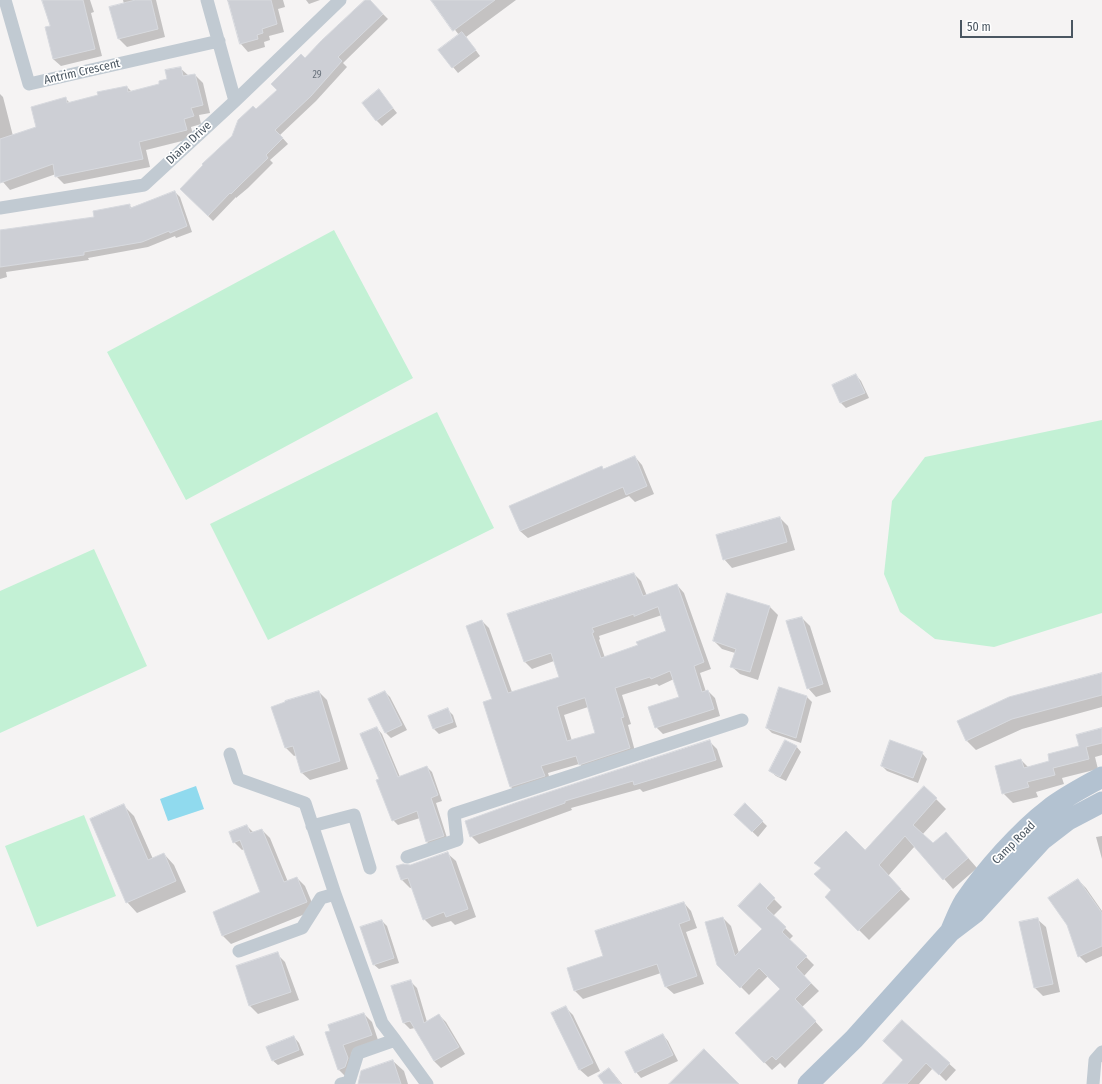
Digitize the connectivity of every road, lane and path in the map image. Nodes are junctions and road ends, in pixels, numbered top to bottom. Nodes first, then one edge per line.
1 (5, 0) edge
2 (207, 0) edge
3 (340, 0) edge
4 (219, 41) junction
5 (235, 101) junction
6 (0, 208) edge
7 (742, 720) dead end
8 (230, 754) dead end
9 (1102, 777) edge
10 (1102, 802) edge
11 (312, 826) junction
12 (407, 857) dead end
13 (370, 868) dead end
14 (336, 894) junction
15 (950, 932) junction
16 (239, 951) dead end
17 (394, 1040) junction
18 (1102, 1052) edge
19 (341, 1084) edge
20 (428, 1084) edge
21 (808, 1084) edge
22 (1093, 1084) edge

1 - 4 street, Antrim Crescent
2 - 4 street
3 - 5 street, Diana Drive
4 - 5 street
5 - 6 street, Diana Drive
7 - 12 street
8 - 11 street
9 - 15 main road, Camp Road
10 - 15 main road, Camp Road
11 - 13 street
11 - 14 street
14 - 16 street
14 - 17 street
15 - 21 main road, Camp Road
17 - 19 street
17 - 20 street
18 - 22 street

